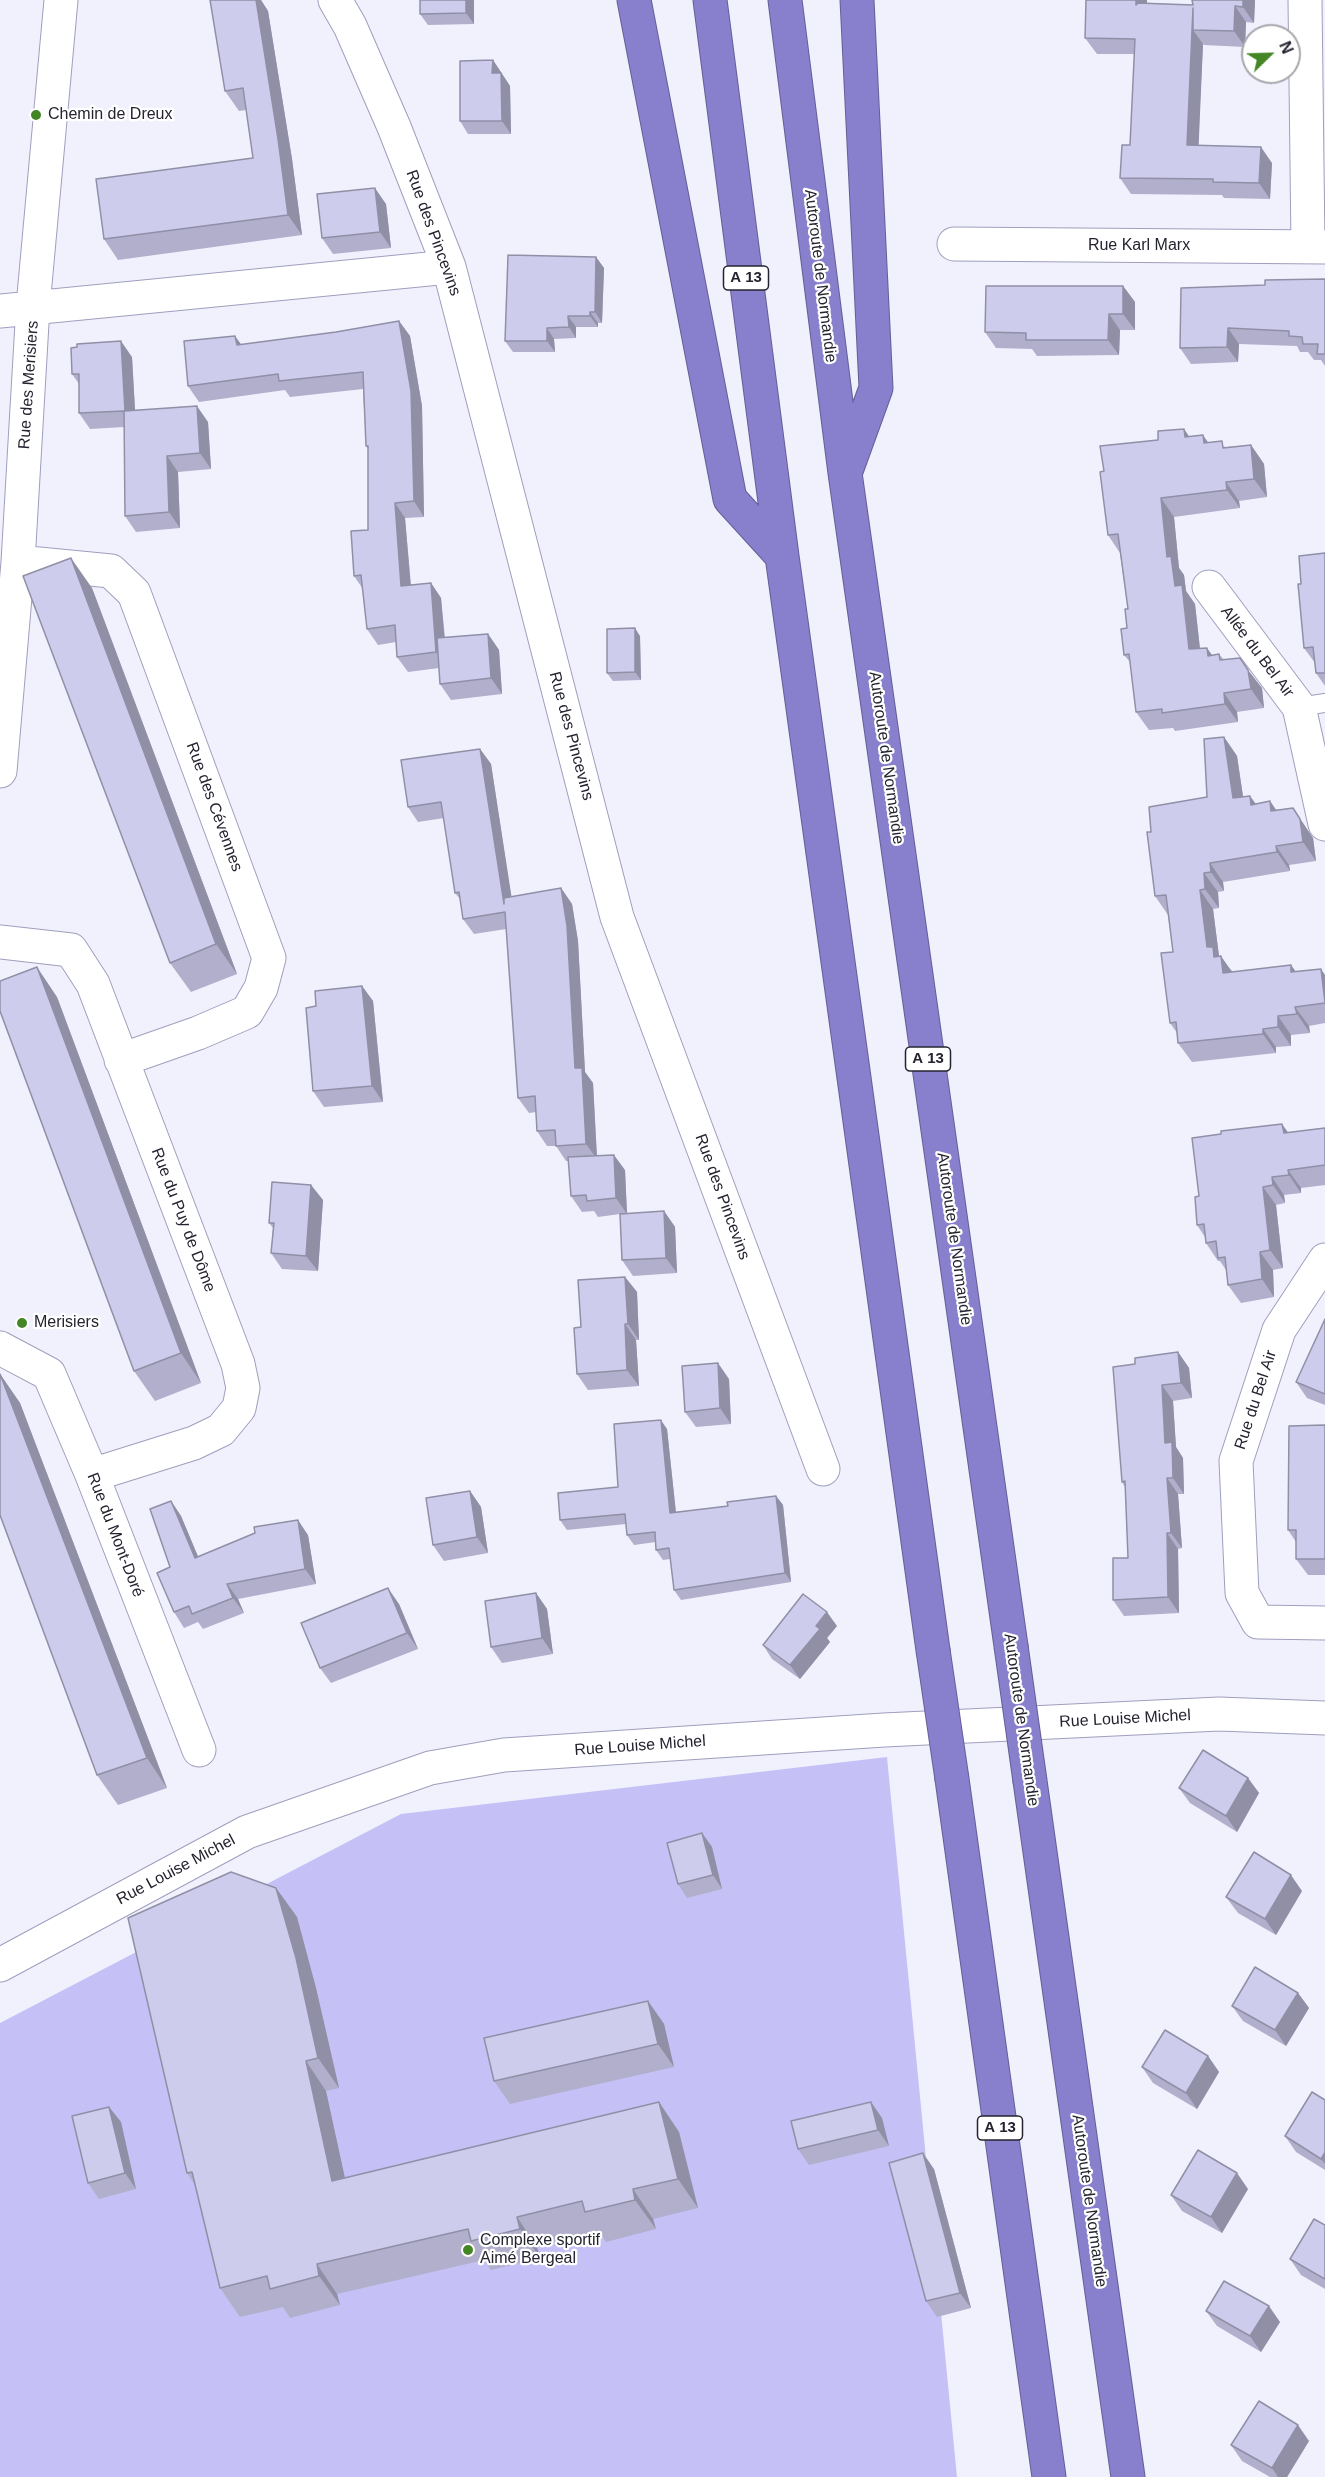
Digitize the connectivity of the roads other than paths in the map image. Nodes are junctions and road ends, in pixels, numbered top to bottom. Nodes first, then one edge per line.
1 (61, 0) edge
2 (335, 0) edge
3 (634, 0) edge
4 (710, 0) edge
5 (785, 0) edge
6 (857, 0) edge
7 (1305, 0) edge
8 (954, 244) dead end
9 (1316, 247) edge
10 (449, 267) junction
11 (33, 306) junction
12 (0, 311) edge
13 (846, 473) junction
14 (782, 556) junction
15 (18, 562) junction
16 (1209, 588) dead end
17 (4, 676) edge
18 (1312, 705) edge
19 (0, 771) edge
20 (1325, 824) edge
21 (0, 942) edge
22 (121, 1060) junction
23 (1325, 1260) edge
24 (0, 1348) edge
25 (823, 1469) dead end
26 (92, 1475) junction
27 (1325, 1623) edge
28 (1325, 1718) edge
29 (199, 1750) dead end
30 (0, 1965) edge
31 (1049, 2477) edge
32 (1128, 2477) edge

1 - 11 street, Rue des Merisiers
2 - 10 street, Rue des Pincevins
3 - 14 highway
4 - 14 highway, A 13
5 - 13 highway, Autoroute de Normandie / A 13
6 - 13 highway
7 - 9 street
8 - 9 street, Rue Karl Marx
10 - 11 street
10 - 25 street, Rue des Pincevins
11 - 12 street
11 - 15 street, Rue des Merisiers
13 - 32 highway, Autoroute de Normandie / A 13, bridge
14 - 31 highway, A 13, bridge
15 - 17 street, Rue des Merisiers
15 - 22 street, Rue des Cévennes
16 - 18 street, Allée du Bel Air
17 - 19 street, Rue des Merisiers
18 - 20 street, Allée du Bel Air
21 - 22 street, Rue du Puy de Dôme
22 - 26 street, Rue du Puy de Dôme
23 - 27 street, Rue du Bel Air
24 - 26 street, Rue du Mont-Doré
26 - 29 street, Rue du Mont-Doré
28 - 30 street, Rue Louise Michel

